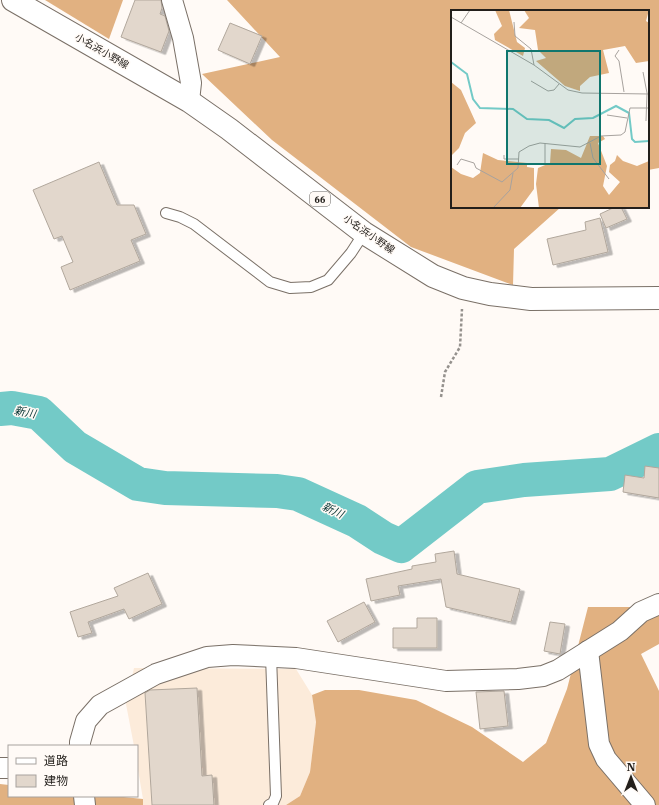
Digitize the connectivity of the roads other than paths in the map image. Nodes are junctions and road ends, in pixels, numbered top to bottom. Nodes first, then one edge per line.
1 (13, 0) edge
2 (172, 0) edge
3 (190, 102) junction
4 (166, 213) dead end
5 (364, 233) junction
6 (659, 298) edge
7 (659, 604) edge
8 (588, 651) junction
9 (271, 656) junction
10 (80, 745) edge
11 (269, 805) edge
12 (645, 805) edge

1 - 3 main road, 小名浜小野線 / 66
2 - 3 street
3 - 5 main road, 小名浜小野線 / 66
4 - 5 lane
5 - 6 main road, 小名浜小野線 / 66
7 - 8 street
8 - 9 street
8 - 12 street
9 - 10 street
9 - 11 lane

